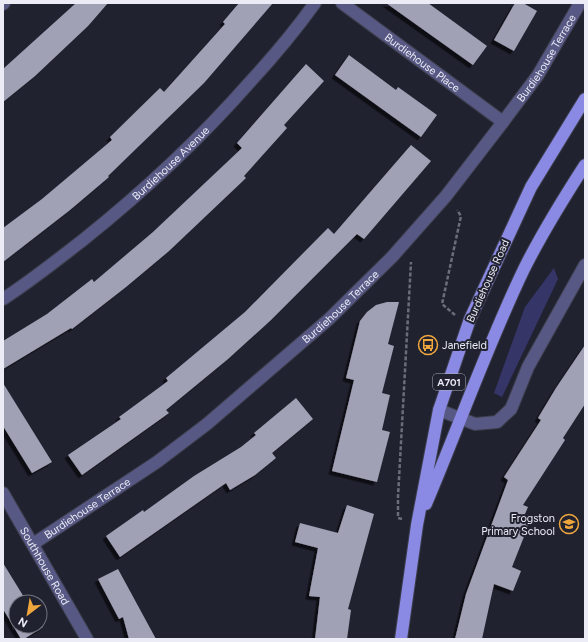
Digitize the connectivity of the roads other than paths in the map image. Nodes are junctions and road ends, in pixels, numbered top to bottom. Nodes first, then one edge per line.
1 (315, 3) edge
2 (342, 3) edge
3 (580, 3) edge
4 (585, 98) edge
5 (503, 122) junction
6 (585, 165) edge
7 (585, 265) edge
8 (3, 299) edge
9 (439, 410) junction
10 (461, 418) junction
11 (3, 493) edge
12 (417, 525) junction
13 (33, 544) junction
14 (87, 639) edge
15 (401, 639) edge

1 - 8 street, Burdiehouse Avenue
2 - 5 street, Burdiehouse Place
3 - 5 street, Burdiehouse Terrace
4 - 9 main road, Burdiehouse Road / A701
5 - 13 street, Burdiehouse Terrace
6 - 10 main road, Burdiehouse Road / A701
7 - 10 street
9 - 10 street
9 - 12 main road, Burdiehouse Road / A701
10 - 12 main road, Burdiehouse Road / A701
11 - 13 street, Southhouse Road
12 - 15 main road, Burdiehouse Road / A701
13 - 14 street, Southhouse Road

